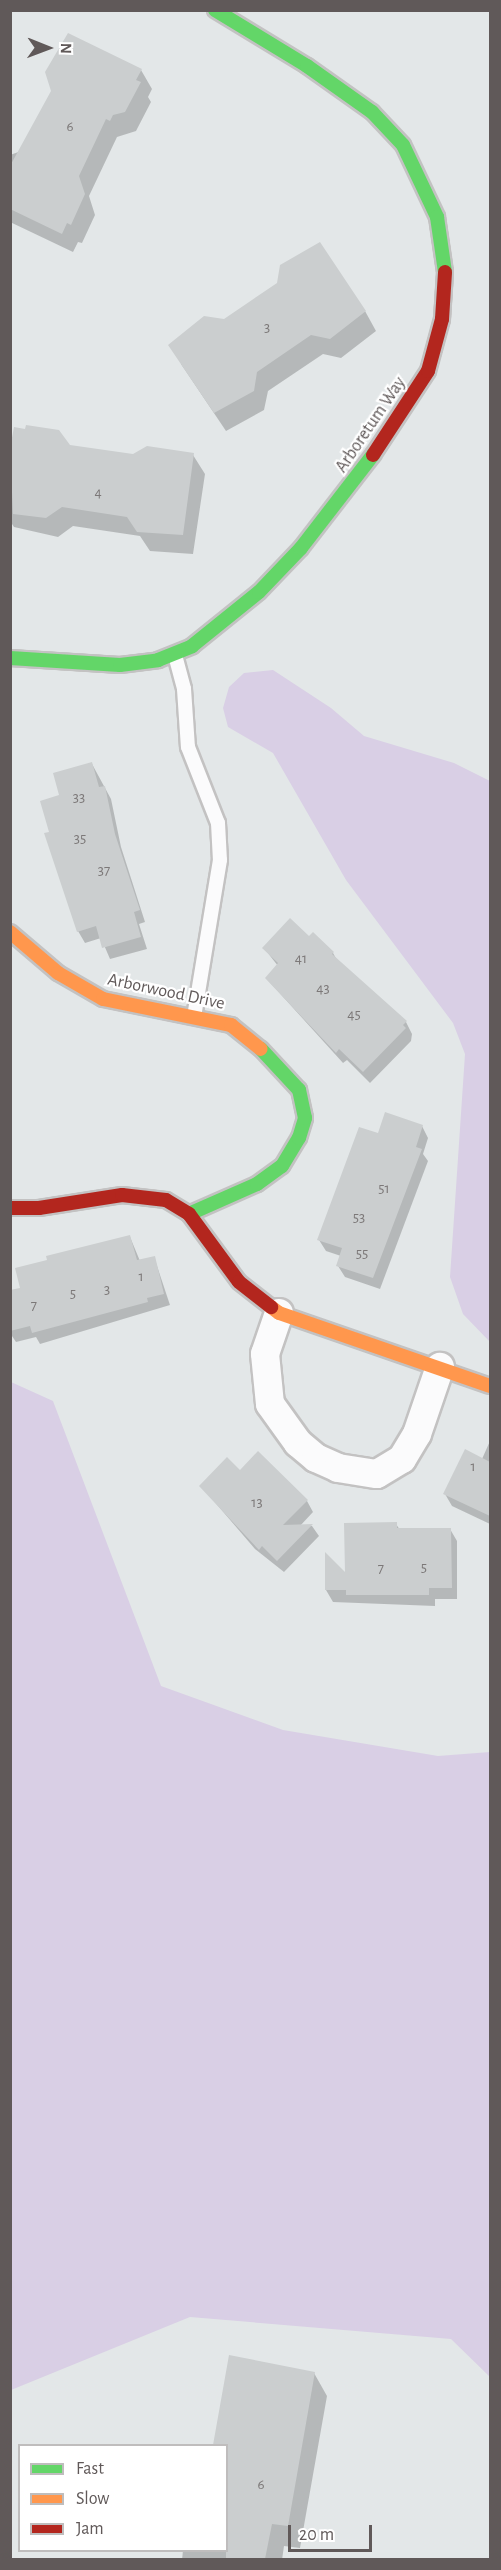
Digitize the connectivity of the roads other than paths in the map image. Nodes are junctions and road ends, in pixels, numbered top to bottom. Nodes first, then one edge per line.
1 (215, 10) edge
2 (175, 655) junction
3 (10, 658) edge
4 (10, 932) edge
5 (194, 1017) junction
6 (10, 1208) edge
7 (189, 1214) junction
8 (279, 1314) junction
9 (440, 1367) junction
10 (490, 1386) edge

1 - 2 street, Arboretum Way
2 - 3 street, Arboretum Way
2 - 5 lane
4 - 5 street, Arborwood Drive
5 - 7 street, Arborwood Drive
6 - 7 street
7 - 8 street
8 - 9 street
8 - 9 street
9 - 10 street

